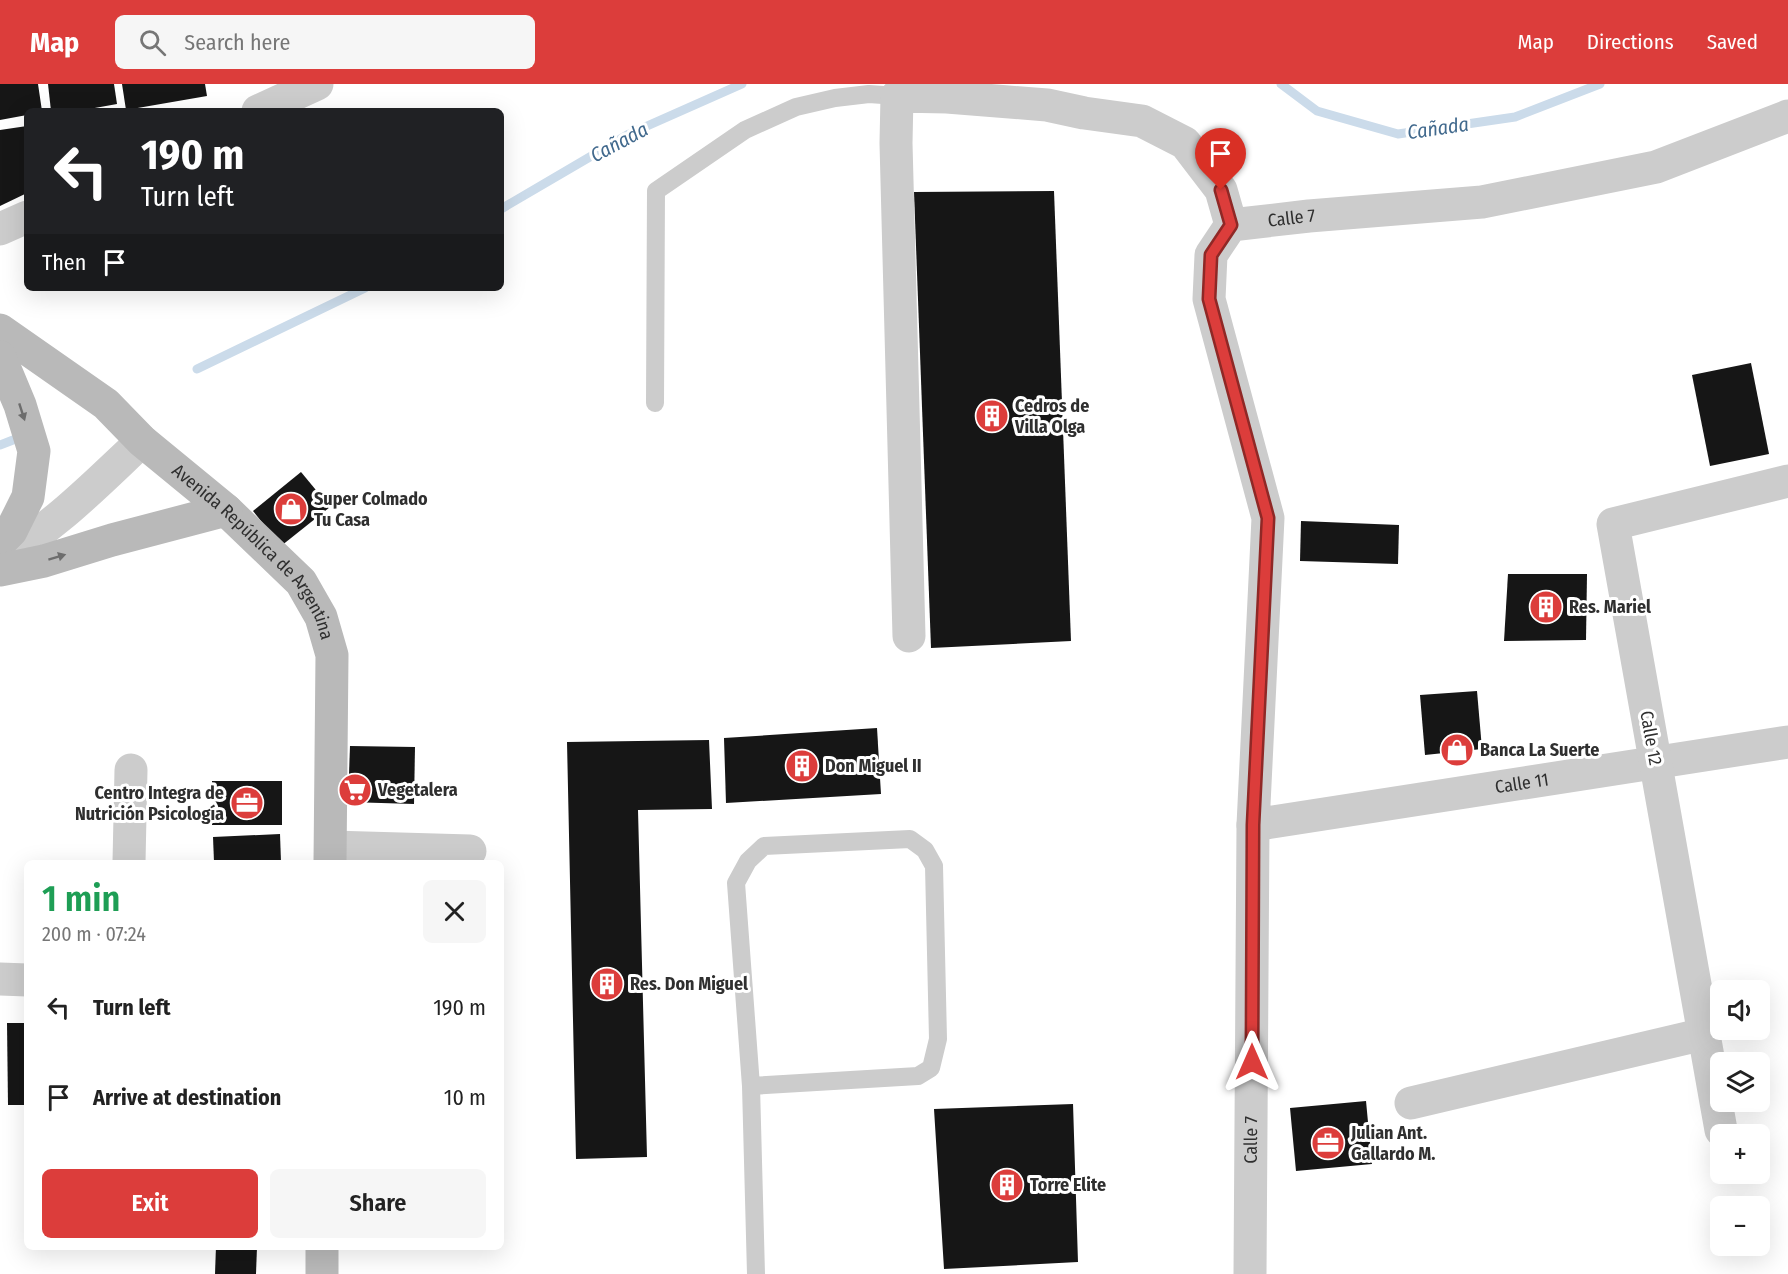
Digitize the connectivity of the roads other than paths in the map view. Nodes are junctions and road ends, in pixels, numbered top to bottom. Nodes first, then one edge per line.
1 (317, 84) edge
2 (1049, 94) edge
3 (897, 96) junction
4 (265, 108) edge
5 (1788, 116) edge
6 (24, 218) edge
7 (1231, 225) junction
8 (0, 229) edge
9 (0, 330) edge
10 (0, 357) edge
11 (655, 403) dead end
12 (142, 441) junction
13 (1788, 481) edge
14 (226, 510) junction
15 (0, 542) edge
16 (0, 558) edge
17 (0, 570) edge
18 (909, 636) dead end
19 (1788, 742) edge
20 (1656, 763) junction
21 (131, 770) dead end
22 (1253, 825) junction
23 (470, 851) dead end
24 (331, 855) edge
25 (129, 860) edge
26 (0, 979) edge
27 (24, 980) edge
28 (1704, 1034) junction
29 (751, 1086) junction
30 (1412, 1103) dead end
31 (1720, 1124) edge
32 (322, 1250) edge
33 (322, 1274) edge
34 (756, 1274) edge
35 (1250, 1274) edge

1 - 4 street
2 - 3 street
2 - 7 street
3 - 11 lane
3 - 18 street
5 - 7 street, Calle 7
6 - 8 street
7 - 22 street, Calle 7
9 - 12 main road, Avenida República de Argentina
10 -> 15 main road
12 - 14 main road, Avenida República de Argentina
12 - 16 street
13 - 20 street, Calle 12
17 -> 14 main road
14 - 24 main road, Avenida República de Argentina
19 - 20 street, Calle 11
20 - 22 street, Calle 11
20 - 28 street, Calle 12
21 - 25 street
22 - 35 street, Calle 7
23 - 24 street
26 - 27 street
28 - 30 street
28 - 31 street, Calle 12
29 - 29 lane
29 - 34 lane
32 - 33 main road

